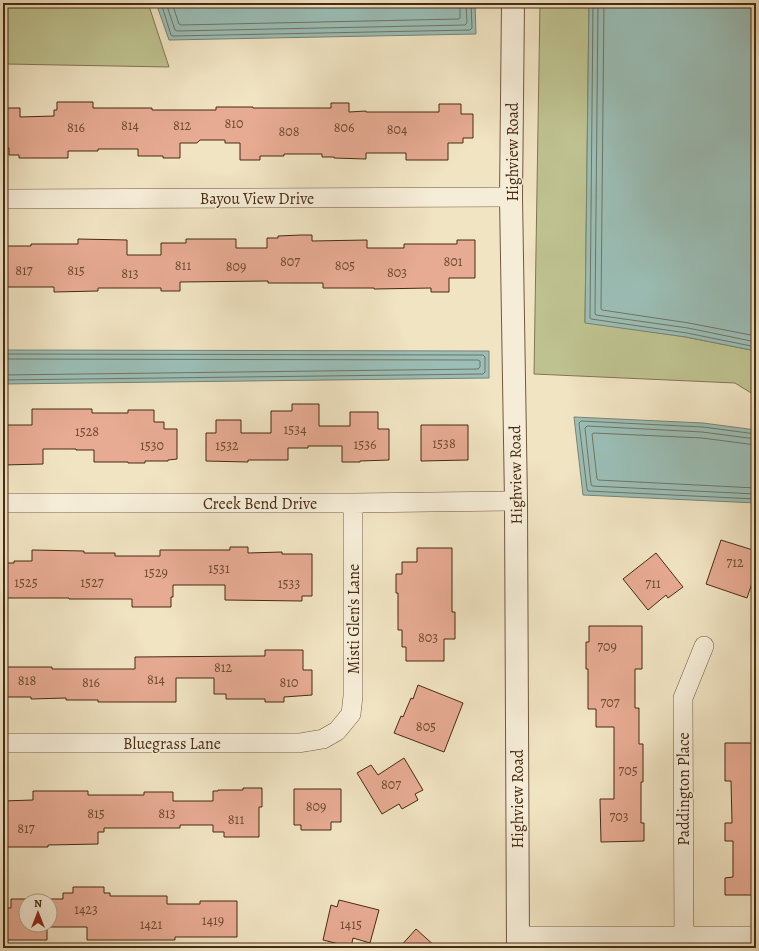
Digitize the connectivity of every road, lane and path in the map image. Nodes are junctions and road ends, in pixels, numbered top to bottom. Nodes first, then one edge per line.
1 (513, 3) edge
2 (511, 198) junction
3 (3, 199) edge
4 (516, 501) junction
5 (3, 503) edge
6 (353, 503) junction
7 (704, 646) dead end
8 (338, 731) joint
9 (3, 743) edge
10 (756, 936) edge
11 (518, 942) edge
12 (684, 942) edge

1 - 2 street, Highview Road
2 - 3 street, Bayou View Drive
2 - 4 street, Highview Road
4 - 6 street, Creek Bend Drive
4 - 11 street, Highview Road
5 - 6 street, Creek Bend Drive
6 - 8 street, Misti Glen's Lane
7 - 12 street, Paddington Place
8 - 9 street, Bluegrass Lane
10 - 12 street
11 - 12 street

